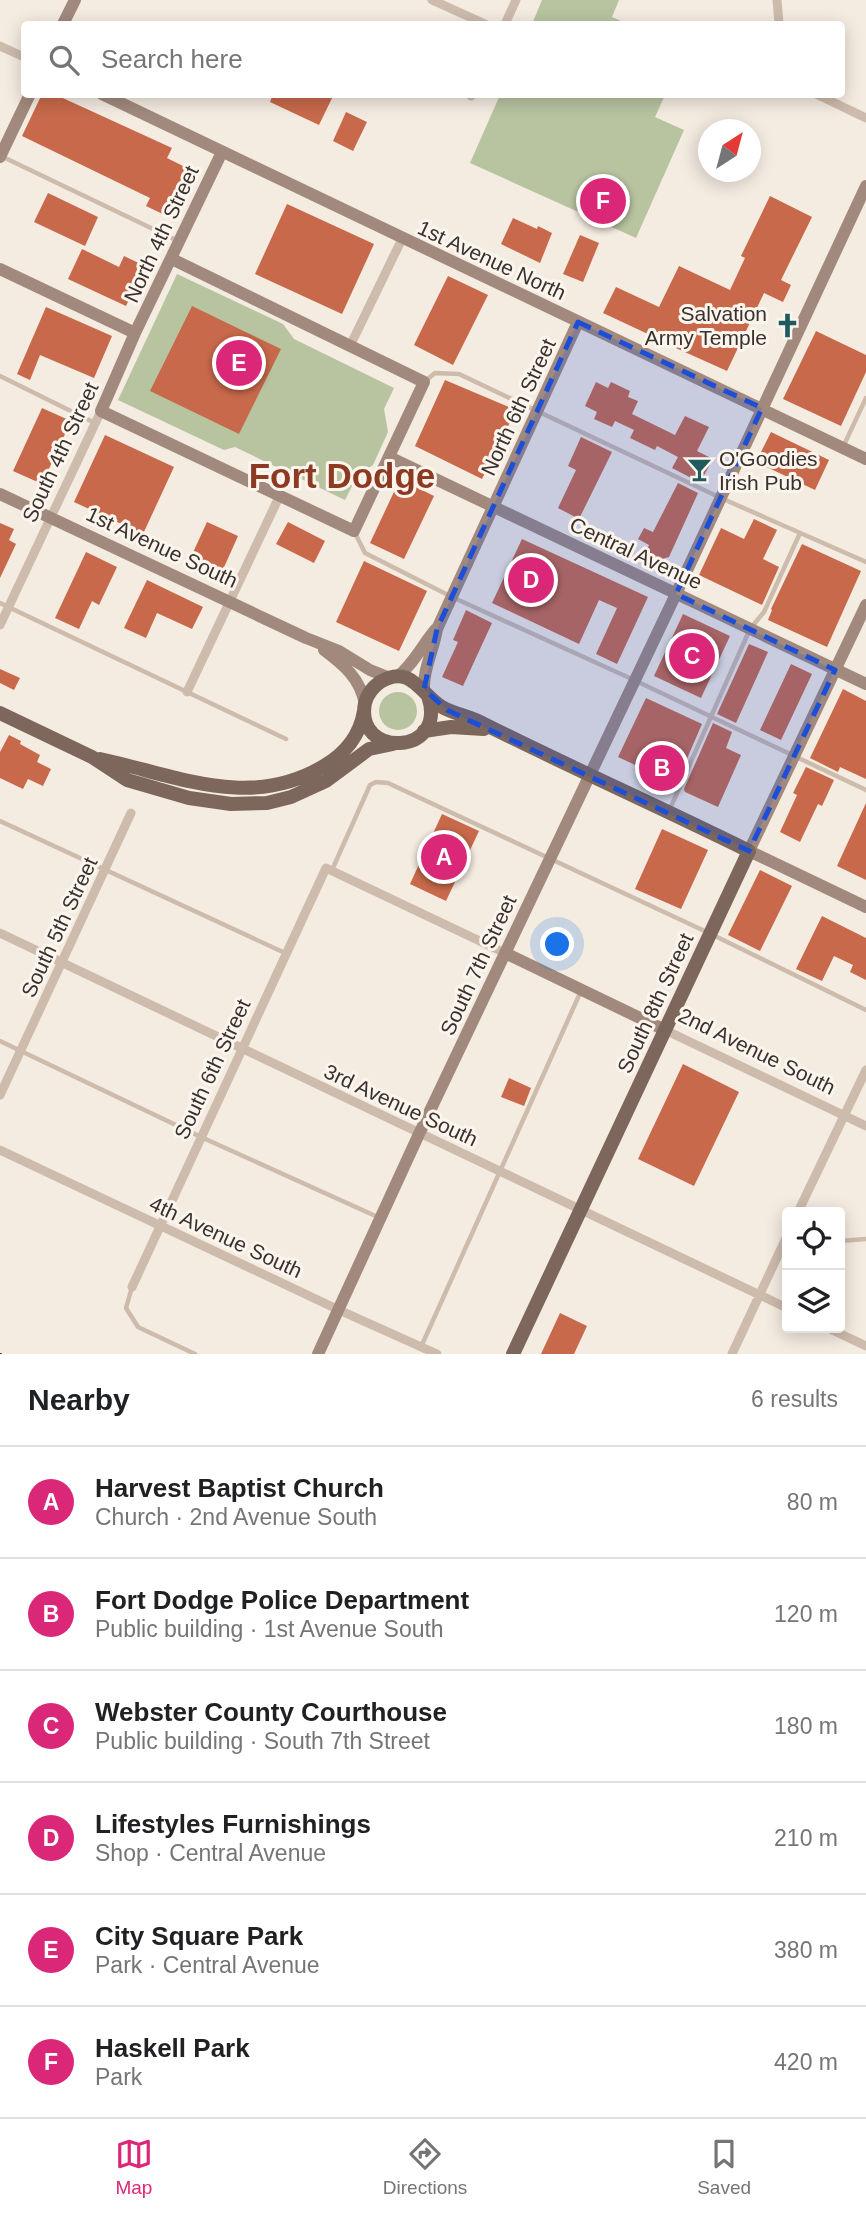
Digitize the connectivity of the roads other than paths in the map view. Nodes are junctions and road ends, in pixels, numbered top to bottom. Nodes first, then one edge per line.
1 (75, 0) edge
2 (432, 0) edge
3 (516, 0) edge
4 (777, 0) edge
5 (64, 21) edge
6 (478, 21) edge
7 (506, 21) edge
8 (779, 21) edge
9 (0, 46) edge
10 (21, 56) edge
11 (28, 98) edge
12 (110, 98) edge
13 (824, 98) edge
14 (866, 118) edge
15 (222, 152) junction
16 (0, 157) edge
17 (866, 186) edge
18 (402, 239) junction
19 (180, 242) junction
20 (172, 259) junction
21 (0, 269) edge
22 (578, 322) junction
23 (135, 333) junction
24 (350, 346) junction
25 (0, 376) edge
26 (424, 382) junction
27 (866, 398) edge
28 (762, 408) junction
29 (537, 411) junction
30 (98, 417) junction
31 (843, 448) junction
32 (389, 457) junction
33 (866, 459) edge
34 (0, 494) edge
35 (280, 495) junction
36 (721, 498) junction
37 (494, 508) junction
38 (51, 517) junction
39 (354, 531) junction
40 (800, 533) junction
41 (866, 562) edge
42 (676, 594) junction
43 (452, 597) junction
44 (229, 601) junction
45 (4, 605) edge
46 (866, 606) edge
47 (0, 625) edge
48 (437, 629) junction
49 (750, 629) junction
50 (306, 638) junction
51 (835, 670) junction
52 (393, 678) junction
53 (634, 680) junction
54 (866, 684) edge
55 (187, 692) junction
56 (426, 693) junction
57 (365, 708) junction
58 (0, 713) edge
59 (710, 716) junction
60 (424, 731) junction
61 (500, 732) junction
62 (286, 739) dead end
63 (394, 744) junction
64 (92, 757) junction
65 (794, 757) junction
66 (590, 774) junction
67 (866, 790) edge
68 (669, 811) junction
69 (131, 813) dead end
70 (0, 821) edge
71 (749, 851) junction
72 (550, 858) junction
73 (329, 869) junction
74 (105, 871) junction
75 (866, 907) edge
76 (0, 933) edge
77 (711, 933) junction
78 (505, 953) junction
79 (286, 954) junction
80 (61, 961) junction
81 (581, 990) junction
82 (866, 1010) edge
83 (665, 1030) junction
84 (0, 1041) edge
85 (242, 1049) junction
86 (20, 1051) junction
87 (866, 1070) edge
88 (0, 1095) edge
89 (844, 1116) junction
90 (866, 1126) edge
91 (419, 1133) junction
92 (201, 1137) junction
93 (0, 1150) edge
94 (500, 1172) junction
95 (800, 1207) edge
96 (581, 1210) junction
97 (381, 1218) junction
98 (160, 1225) junction
99 (866, 1239) edge
100 (845, 1241) edge
101 (782, 1247) edge
102 (132, 1287) joint
103 (759, 1295) junction
104 (782, 1306) edge
105 (339, 1310) junction
106 (839, 1333) edge
107 (866, 1346) edge
108 (421, 1347) junction
109 (195, 1354) edge
110 (318, 1354) edge
111 (437, 1354) edge
112 (513, 1354) edge
113 (732, 1354) edge

1 - 5 main road
2 - 6 street
3 - 7 street
4 - 8 street
9 - 10 street
11 - 16 main road
12 - 15 main road, 1st Avenue North
13 - 14 street
15 - 18 main road, 1st Avenue North
15 - 19 main road, North 4th Street
16 - 19 lane
17 - 28 main road, South 7th Street
18 - 22 main road, 1st Avenue North
18 - 24 street
19 - 20 main road, North 4th Street
20 - 23 main road, North 4th Street
20 - 24 main road
21 - 23 main road
22 - 28 main road, 1st Avenue North
22 - 29 main road, North 6th Street
23 - 30 main road, South 4th Street
24 - 26 main road
25 - 30 lane
26 - 29 lane
26 - 32 main road
27 - 31 lane
28 - 31 main road, 1st Avenue North
28 - 36 main road, South 7th Street
29 - 36 lane
29 - 37 main road, North 6th Street
30 - 35 main road
30 - 38 street, South 4th Street
31 - 33 main road, 1st Avenue North
32 - 37 main road, Central Avenue
32 - 39 main road
34 - 38 main road, 1st Avenue South
35 - 39 main road
35 - 44 street
36 - 40 lane
36 - 42 main road, South 7th Street
37 - 42 main road, Central Avenue
37 - 43 main road
38 - 44 main road, 1st Avenue South
38 - 45 street, South 4th Street
39 - 43 lane
40 - 41 lane
40 - 49 lane
42 - 49 main road, Central Avenue
42 - 53 main road, South 7th Street
43 - 48 main road
43 - 53 lane
44 - 50 main road, 1st Avenue South
44 - 55 street
45 - 47 street, South 4th Street
45 - 55 lane
46 - 51 main road, South 8th Street
48 - 52 main road
48 - 56 main road
49 - 51 main road, Central Avenue
49 - 59 lane
50 - 52 main road, 1st Avenue South
50 - 57 main road, 1st Avenue South
51 - 54 main road, Central Avenue
51 - 65 main road, South 8th Street
52 - 56 main road, 1st Avenue South
52 - 57 main road
53 - 59 lane
53 - 66 main road, South 7th Street
55 - 62 lane
56 - 60 main road
56 - 61 main road, 1st Avenue South
57 - 63 main road, 1st Avenue South
57 - 64 main road
58 - 64 main road
59 - 65 lane
59 - 68 lane
60 - 61 main road, 1st Avenue South
60 - 63 main road, 1st Avenue South
61 - 66 main road, 1st Avenue South
63 - 64 main road
65 - 67 lane
65 - 71 main road, South 8th Street
66 - 68 main road, 1st Avenue South
66 - 72 main road, South 7th Street
68 - 71 main road, 1st Avenue South
69 - 74 street, South 5th Street
70 - 74 lane
71 - 75 main road, 1st Avenue South
71 - 77 main road, South 8th Street
72 - 73 lane
72 - 77 lane
72 - 78 main road, South 7th Street
73 - 78 street, 2nd Avenue South
73 - 79 street, South 6th Street
74 - 79 lane
74 - 80 street, South 5th Street
76 - 80 street, 3rd Avenue South
77 - 82 lane
77 - 83 main road, South 8th Street
78 - 81 main road, 2nd Avenue South
78 - 91 main road, South 7th Street
79 - 85 street, South 6th Street
80 - 85 street, 3rd Avenue South
80 - 86 street, South 5th Street
81 - 83 main road, 2nd Avenue South
81 - 94 lane
83 - 89 street, 2nd Avenue South
83 - 96 main road, South 8th Street
84 - 86 lane
85 - 91 street, 3rd Avenue South
85 - 92 street, South 6th Street
86 - 88 street, South 5th Street
86 - 92 lane
87 - 89 street
89 - 90 street, 2nd Avenue South
89 - 95 street
91 - 94 street, 3rd Avenue South
91 - 97 main road, South 7th Street
92 - 97 lane
92 - 98 street, South 6th Street
93 - 98 street, 4th Avenue South
94 - 96 street, 3rd Avenue South
94 - 108 lane
96 - 103 street, 3rd Avenue South
96 - 112 main road, South 8th Street
97 - 105 main road, South 7th Street
98 - 102 street, South 6th Street
98 - 105 street, 4th Avenue South
99 - 100 lane
101 - 103 street
102 - 109 lane
103 - 104 street, 3rd Avenue South
103 - 113 street
105 - 108 street, 4th Avenue South
105 - 110 main road, South 7th Street
106 - 107 street
108 - 111 street, 4th Avenue South

